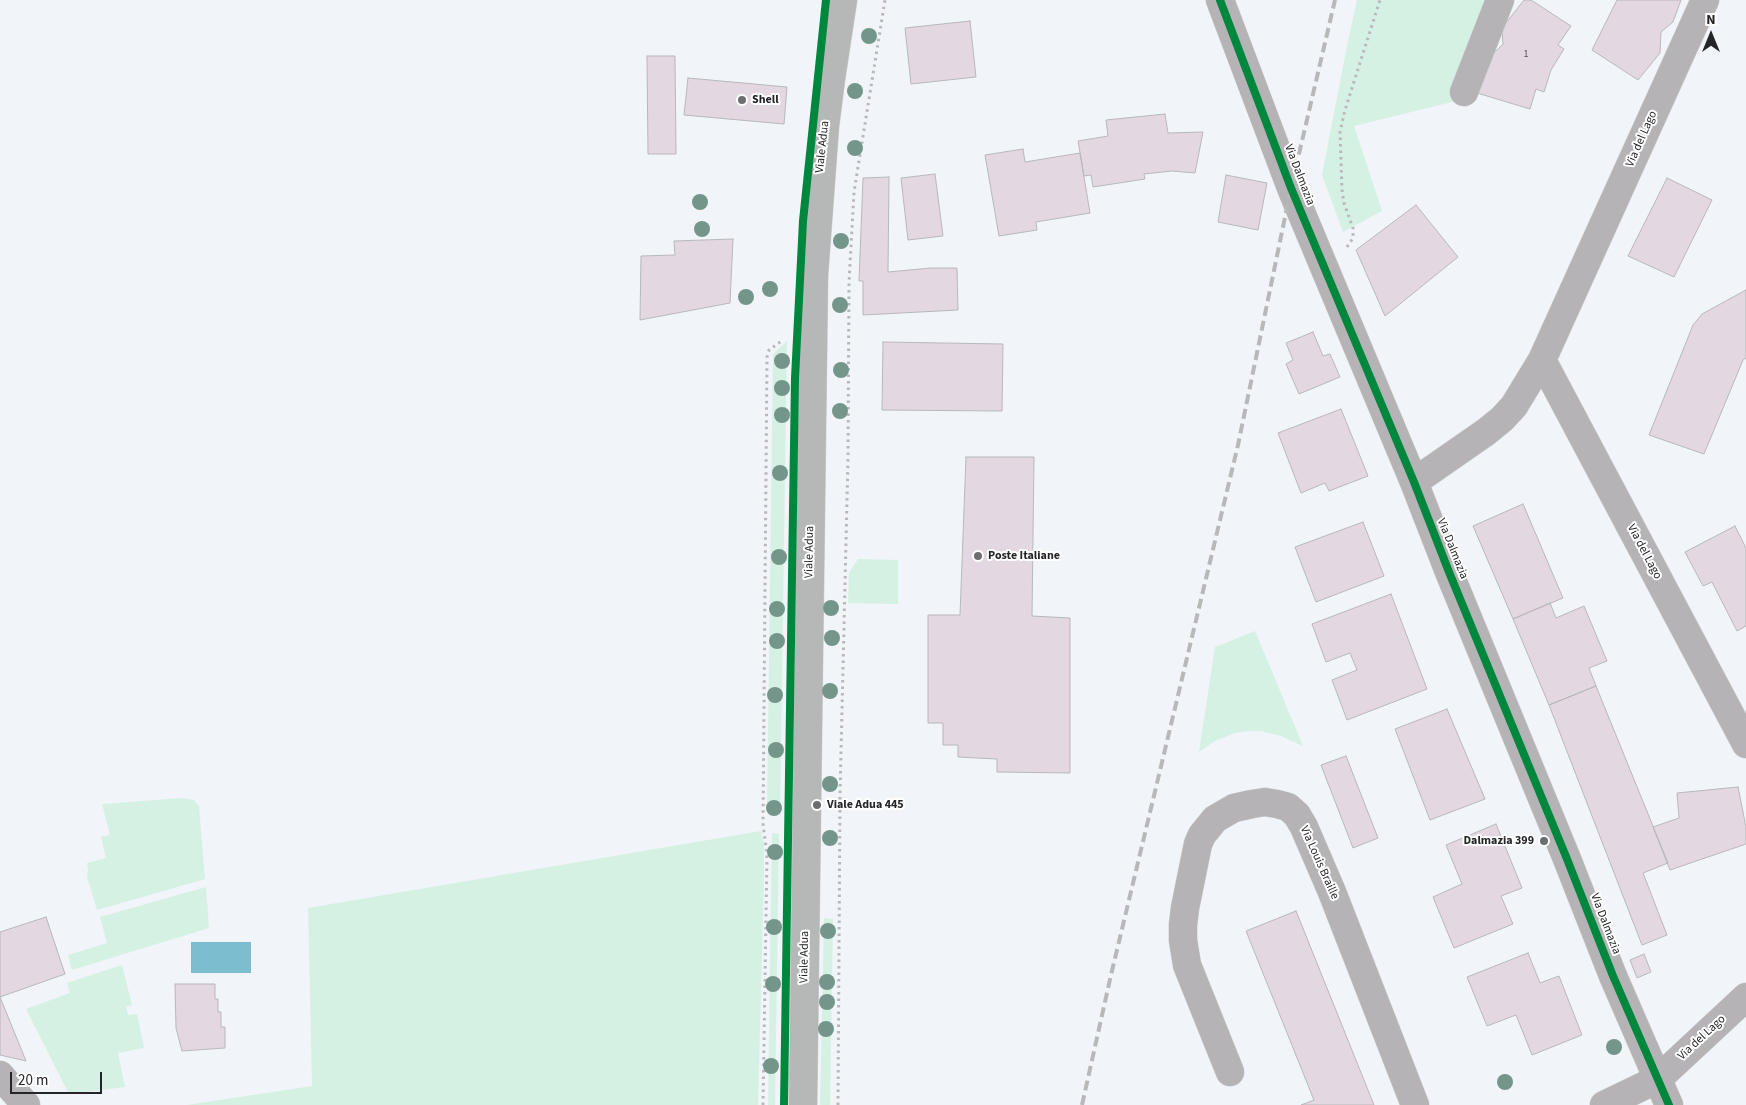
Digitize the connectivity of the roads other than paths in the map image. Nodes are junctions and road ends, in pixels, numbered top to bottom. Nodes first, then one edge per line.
1 (843, 0) edge
2 (1220, 0) edge
3 (1500, 0) edge
4 (1705, 0) edge
5 (1464, 92) dead end
6 (1542, 360) junction
7 (1414, 482) junction
8 (1746, 744) edge
9 (1746, 997) edge
10 (1230, 1072) dead end
11 (0, 1075) edge
12 (1658, 1079) junction
13 (26, 1105) edge
14 (803, 1105) edge
15 (1415, 1105) edge
16 (1604, 1105) edge
17 (1669, 1105) edge

1 - 14 main road, Viale Adua
2 - 7 street, Via Dalmazia
3 - 5 street
4 - 6 street, Via del Lago
6 - 7 street, Via del Lago
6 - 8 street, Via del Lago
7 - 12 street, Via Dalmazia
9 - 12 street, Via del Lago
10 - 15 street, Via Louis Braille
11 - 13 street
12 - 16 street, Via del Lago
12 - 17 street, Via Dalmazia

